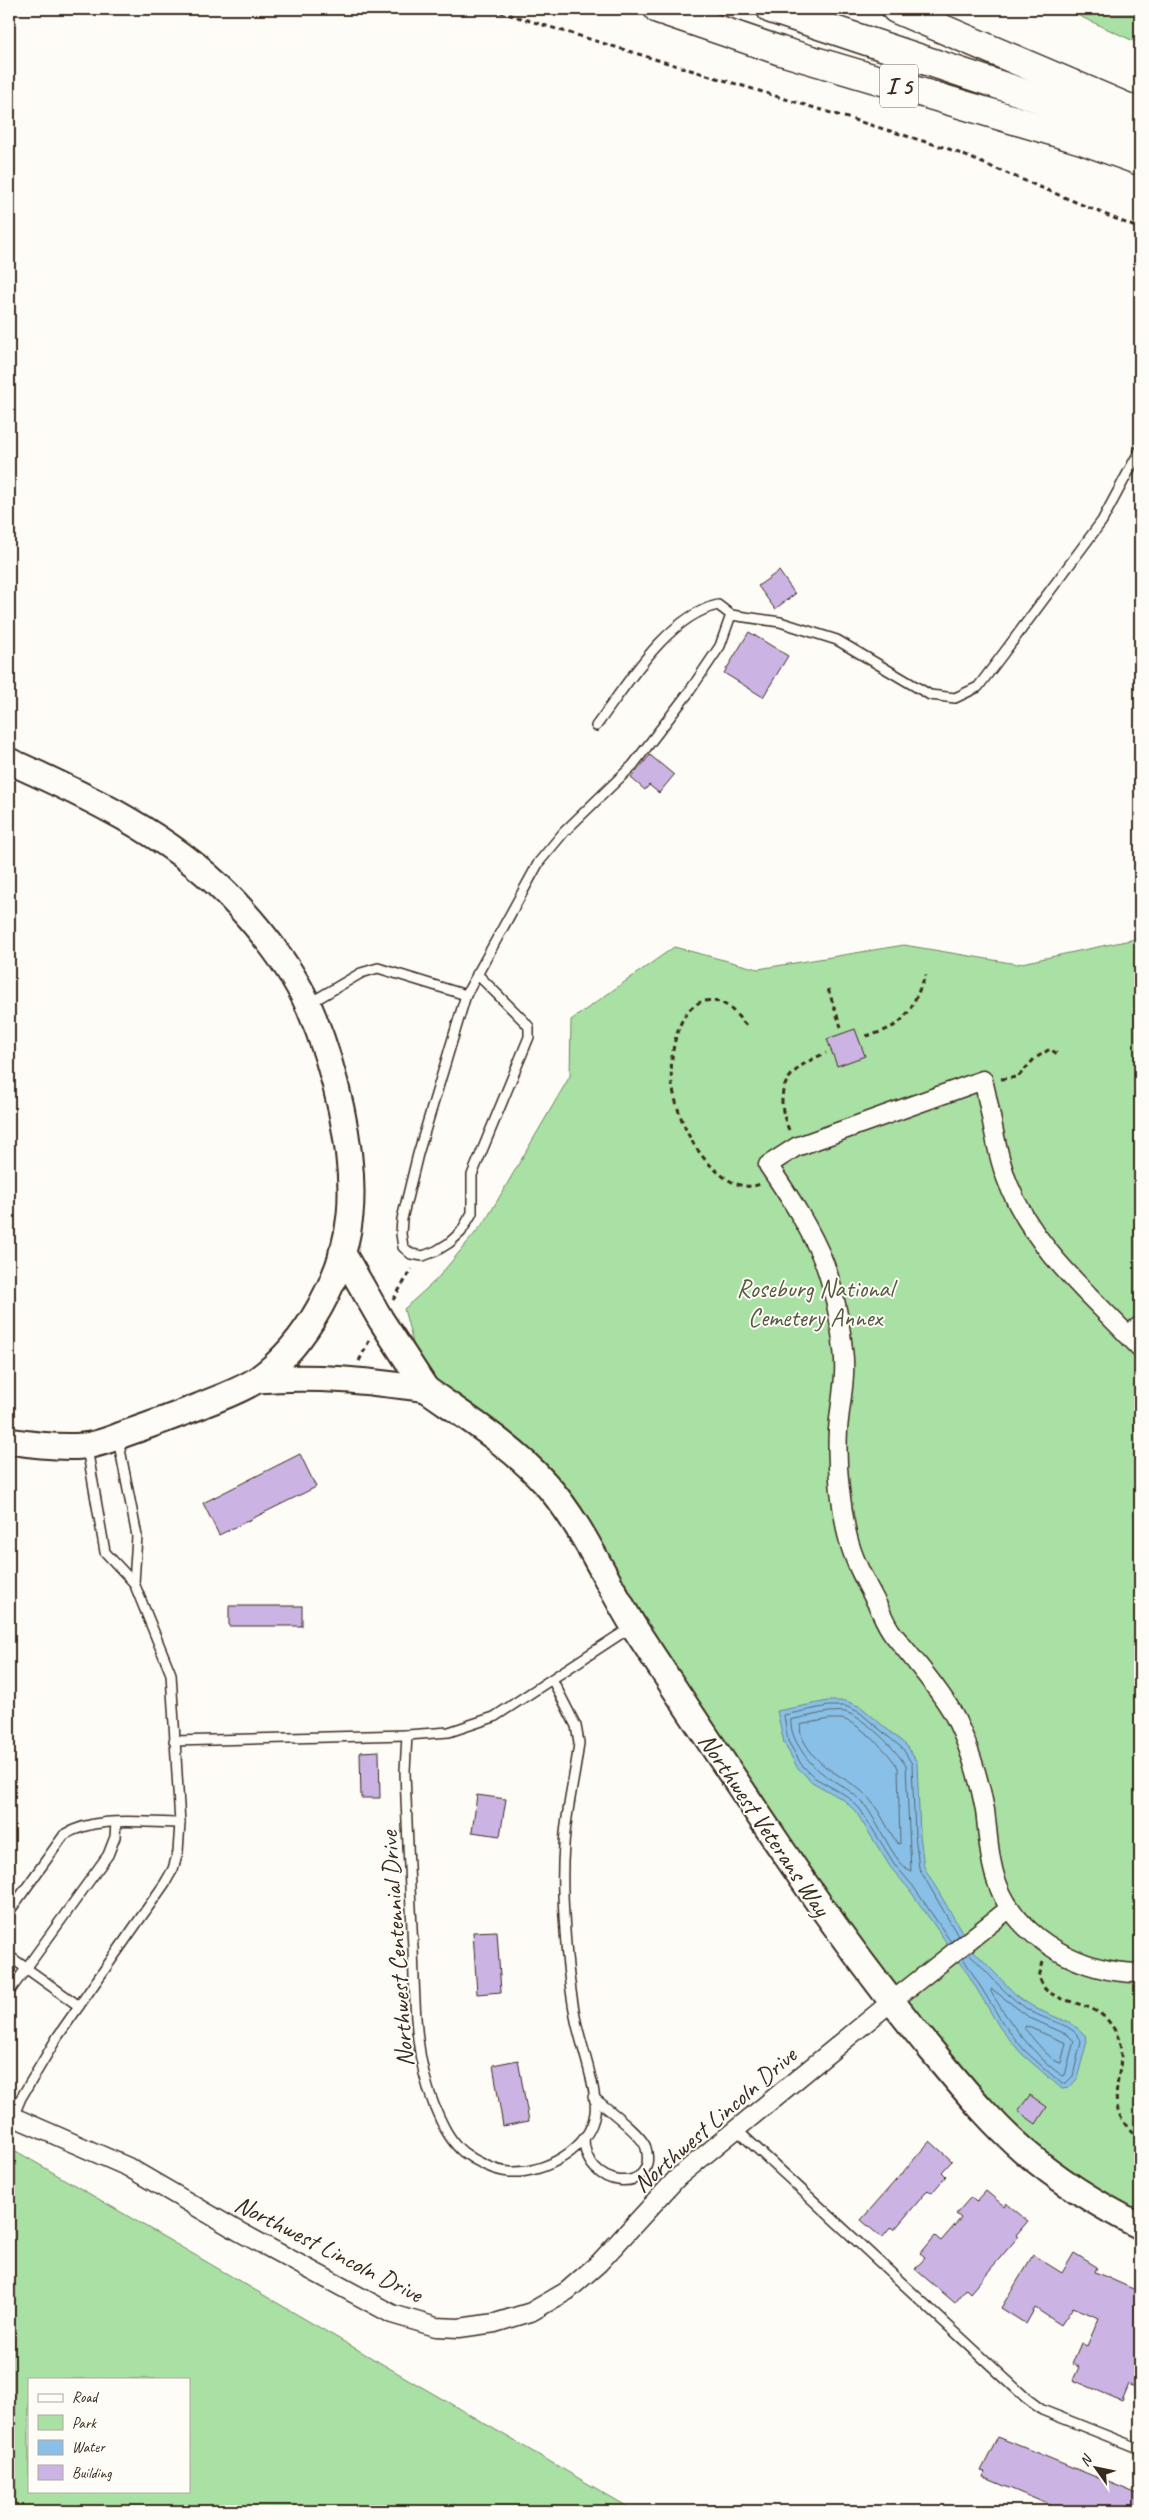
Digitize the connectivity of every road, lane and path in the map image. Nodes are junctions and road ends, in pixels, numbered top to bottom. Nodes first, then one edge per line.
1 (491, 9) edge
2 (658, 9) edge
3 (771, 9) edge
4 (896, 9) edge
5 (1140, 113) edge
6 (1140, 132) edge
7 (1140, 161) edge
8 (1140, 229) edge
9 (1140, 450) edge
10 (731, 615) junction
11 (596, 726) dead end
12 (9, 761) edge
13 (477, 974) junction
14 (926, 974) dead end
15 (828, 989) dead end
16 (466, 995) junction
17 (308, 1004) junction
18 (746, 1025) dead end
19 (841, 1027) dead end
20 (866, 1036) dead end
21 (826, 1053) dead end
22 (1059, 1055) dead end
23 (983, 1080) junction
24 (796, 1147) junction
25 (775, 1176) junction
26 (342, 1252) junction
27 (1140, 1320) edge
28 (1125, 1331) junction
29 (1140, 1348) edge
30 (257, 1380) junction
31 (426, 1389) junction
32 (118, 1437) junction
33 (9, 1441) edge
34 (86, 1446) junction
35 (134, 1583) junction
36 (634, 1627) junction
37 (552, 1679) junction
38 (407, 1735) junction
39 (174, 1741) junction
40 (116, 1823) junction
41 (180, 1823) junction
42 (1010, 1908) junction
43 (9, 1912) edge
44 (1051, 1947) junction
45 (9, 1956) edge
46 (26, 1968) junction
47 (1140, 1973) edge
48 (9, 1992) edge
49 (891, 2002) junction
50 (79, 2006) junction
51 (593, 2097) junction
52 (11, 2116) edge
53 (736, 2129) junction
54 (584, 2138) junction
55 (1140, 2138) edge
56 (1140, 2226) edge
57 (1140, 2449) edge

1 - 8 path
2 - 7 highway, I 5
3 - 6 highway, I 5
4 - 5 highway
9 - 10 lane
10 - 11 lane
10 - 13 lane
12 - 17 street, Northwest Veterans Way
13 - 16 lane
13 - 16 lane
14 - 20 path
15 - 19 path
16 - 17 lane
17 - 26 street, Northwest Veterans Way
18 - 25 path
21 - 24 path
22 - 23 path
23 - 24 street
23 - 28 street
24 - 25 street
25 - 42 street
26 - 30 street, Northwest Veterans Way
26 - 31 street, Northwest Veterans Way
27 - 28 lane
28 - 29 street
30 - 31 street, Northwest Veterans Way
30 - 32 street, Northwest Veterans Way
31 - 36 street, Northwest Veterans Way
32 - 34 street, Northwest Veterans Way
32 - 35 lane
33 - 34 street, Northwest Veterans Way
34 - 35 lane
35 - 39 lane
36 - 37 lane
36 - 49 street, Northwest Veterans Way
37 - 38 lane
37 - 51 lane, Northwest Centennial Drive
38 - 39 lane
38 - 54 lane, Northwest Centennial Drive
39 - 41 lane
40 - 41 lane
40 - 43 lane
40 - 46 lane
41 - 50 lane
42 - 44 street
42 - 49 street, Northwest Lincoln Drive
44 - 47 street
44 - 55 path
45 - 46 lane
46 - 48 lane
46 - 50 lane
49 - 53 street, Northwest Lincoln Drive
49 - 56 street, Northwest Veterans Way
50 - 52 lane
51 - 54 lane, Northwest Centennial Drive
51 - 54 lane
52 - 53 street, Northwest Lincoln Drive
53 - 57 lane

